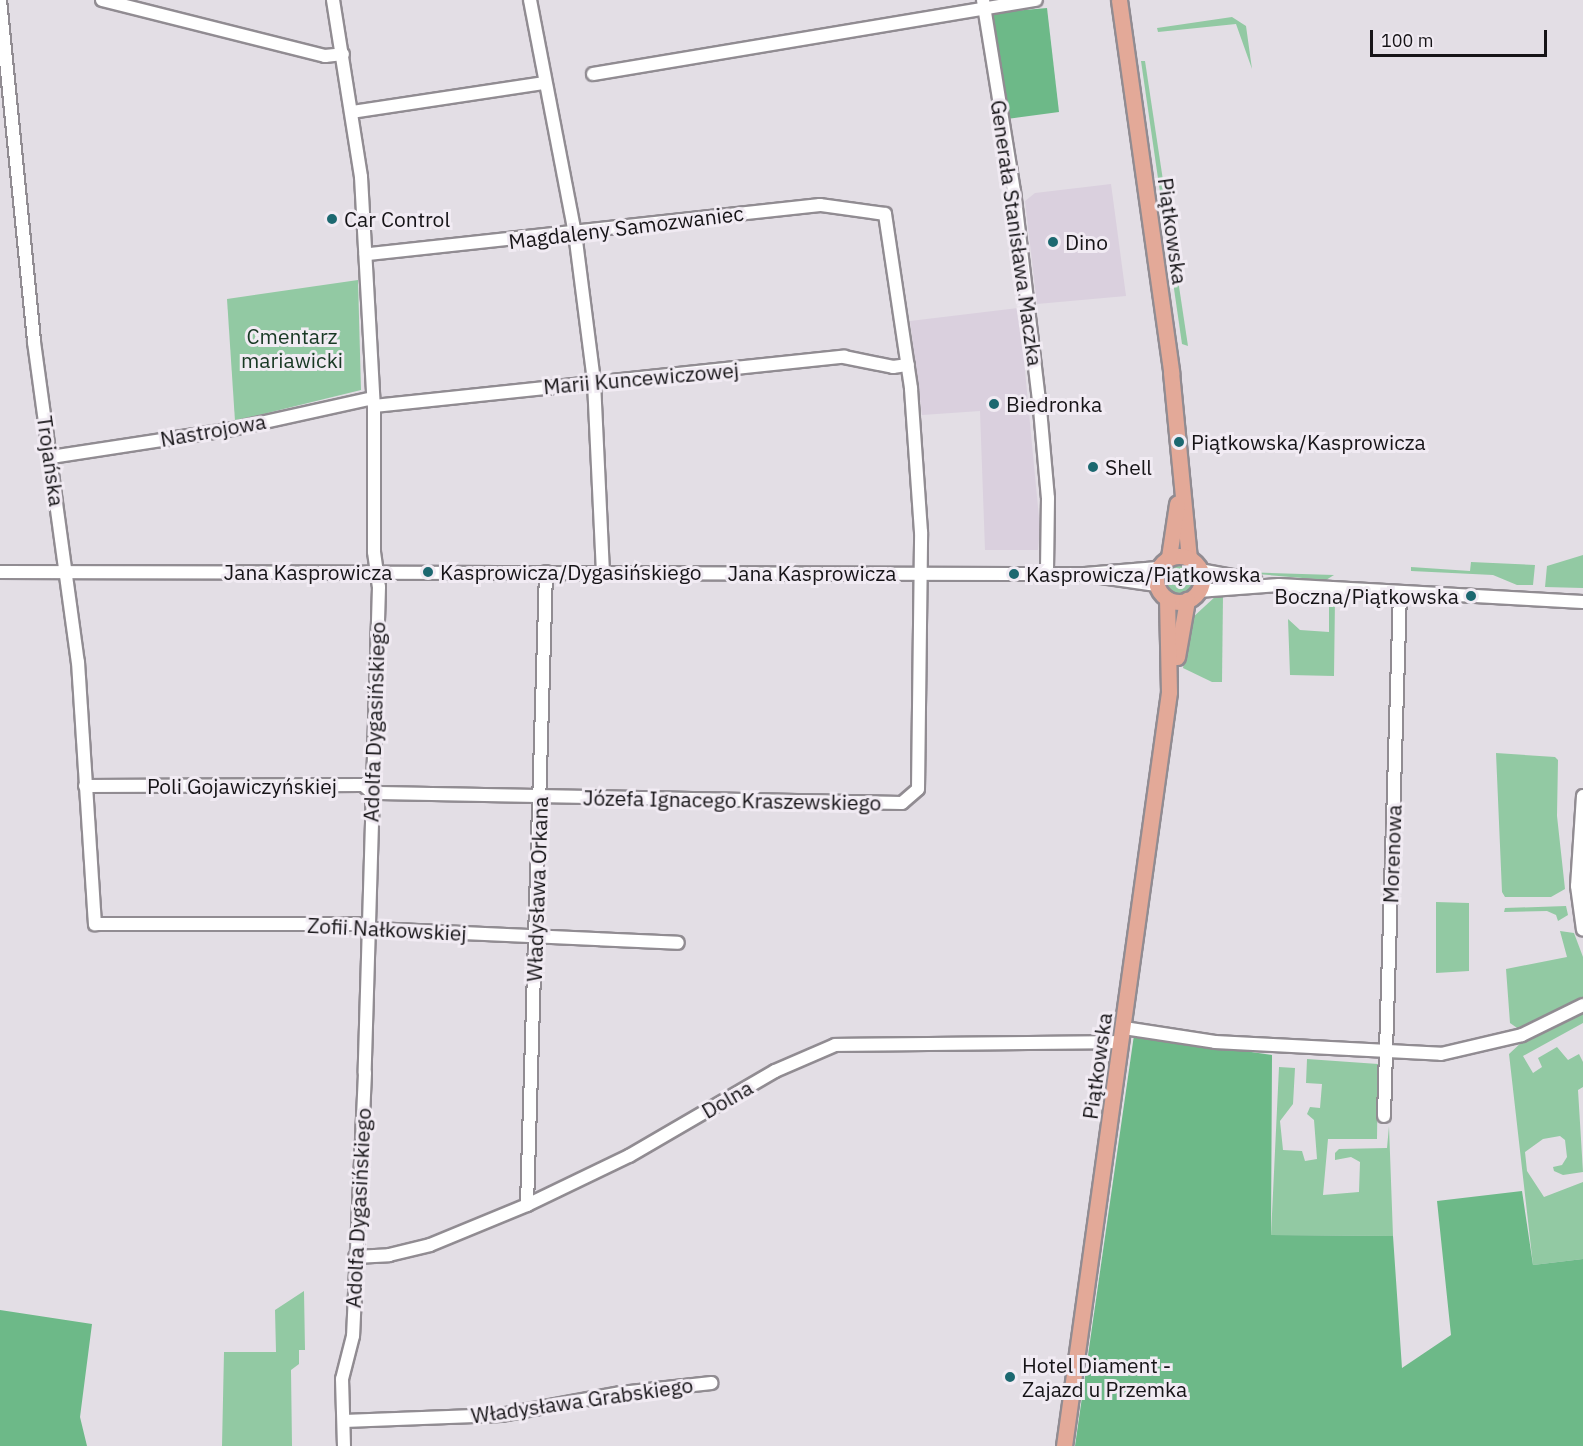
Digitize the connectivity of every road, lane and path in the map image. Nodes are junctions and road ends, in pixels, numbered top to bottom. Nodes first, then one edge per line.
1 (0, 0) edge
2 (102, 0) edge
3 (333, 0) edge
4 (530, 0) edge
5 (1036, 0) edge
6 (1119, 0) edge
7 (984, 4) edge
8 (343, 54) junction
9 (593, 74) dead end
10 (544, 83) junction
11 (352, 112) junction
12 (885, 214) joint
13 (575, 234) junction
14 (366, 254) junction
15 (908, 365) junction
16 (594, 382) junction
17 (373, 402) junction
18 (51, 457) junction
19 (1180, 468) junction
20 (1189, 558) junction
21 (1164, 562) junction
22 (1200, 570) junction
23 (0, 572) edge
24 (67, 572) junction
25 (376, 572) junction
26 (546, 572) junction
27 (603, 572) junction
28 (920, 573) junction
29 (1047, 574) junction
30 (1085, 574) junction
31 (1156, 585) junction
32 (1280, 585) junction
33 (1400, 592) junction
34 (1193, 595) junction
35 (1167, 599) junction
36 (1583, 602) edge
37 (1169, 692) junction
38 (85, 786) junction
39 (371, 792) junction
40 (1583, 796) edge
41 (540, 798) junction
42 (1580, 895) edge
43 (95, 924) joint
44 (367, 929) junction
45 (1583, 930) edge
46 (536, 937) junction
47 (678, 943) dead end
48 (1583, 1005) edge
49 (1123, 1035) junction
50 (1385, 1052) junction
51 (1384, 1116) dead end
52 (527, 1206) junction
53 (355, 1257) junction
54 (711, 1383) dead end
55 (344, 1420) junction
56 (344, 1446) edge
57 (1064, 1446) edge

1 - 18 street, Trojańska
2 - 8 street
3 - 8 street, Adolfa Dygasińskiego
4 - 10 street
5 - 7 street
6 - 19 main road, Piątkowska
7 - 9 street
7 - 29 street, Generała Stanisława Maczka
8 - 11 street, Adolfa Dygasińskiego
10 - 11 street
10 - 13 street
11 - 14 street, Adolfa Dygasińskiego
12 - 13 street, Magdaleny Samozwaniec
12 - 15 street, Józefa Ignacego Kraszewskiego
13 - 14 street, Magdaleny Samozwaniec
13 - 16 street
14 - 17 street, Adolfa Dygasińskiego
15 - 16 street, Marii Kuncewiczowej
15 - 28 street, Józefa Ignacego Kraszewskiego
16 - 17 street, Marii Kuncewiczowej
16 - 27 street
17 - 18 street, Nastrojowa
17 - 25 street, Adolfa Dygasińskiego
18 - 24 street, Trojańska
19 - 20 main road, Piątkowska
19 - 21 main road, Piątkowska
20 - 21 main road
20 - 22 main road
21 - 30 street, Jana Kasprowicza
21 - 31 main road
22 - 32 street
22 - 34 main road
23 - 24 street, Jana Kasprowicza
24 - 25 street, Jana Kasprowicza
24 - 38 street, Trojańska
25 - 26 street, Jana Kasprowicza
25 - 39 street, Adolfa Dygasińskiego
26 - 27 street, Jana Kasprowicza
26 - 41 street, Władysława Orkana
27 - 28 street, Jana Kasprowicza
28 - 29 street, Jana Kasprowicza
28 - 41 street, Józefa Ignacego Kraszewskiego
29 - 30 street, Jana Kasprowicza
30 - 31 street, Jana Kasprowicza
31 - 35 main road
32 - 33 street
32 - 34 street
33 - 36 street
33 - 50 street, Morenowa
34 - 35 main road
34 - 37 main road, Piątkowska
35 - 37 main road, Piątkowska
37 - 49 main road, Piątkowska
38 - 39 street, Poli Gojawiczyńskiej
38 - 43 street, Trojańska
39 - 41 street, Poli Gojawiczyńskiej
39 - 44 street, Adolfa Dygasińskiego
40 - 42 street
41 - 46 street, Władysława Orkana
42 - 45 street
43 - 44 street, Zofii Nałkowskiej
44 - 46 street, Zofii Nałkowskiej
44 - 53 street, Adolfa Dygasińskiego
46 - 47 street, Zofii Nałkowskiej
46 - 52 street, Władysława Orkana
48 - 50 street, Dolna
49 - 50 street, Dolna
49 - 52 street, Dolna
49 - 57 main road, Piątkowska
50 - 51 street, Morenowa
52 - 53 street, Dolna
53 - 55 street, Adolfa Dygasińskiego
54 - 55 street, Władysława Grabskiego
55 - 56 street, Adolfa Dygasińskiego

